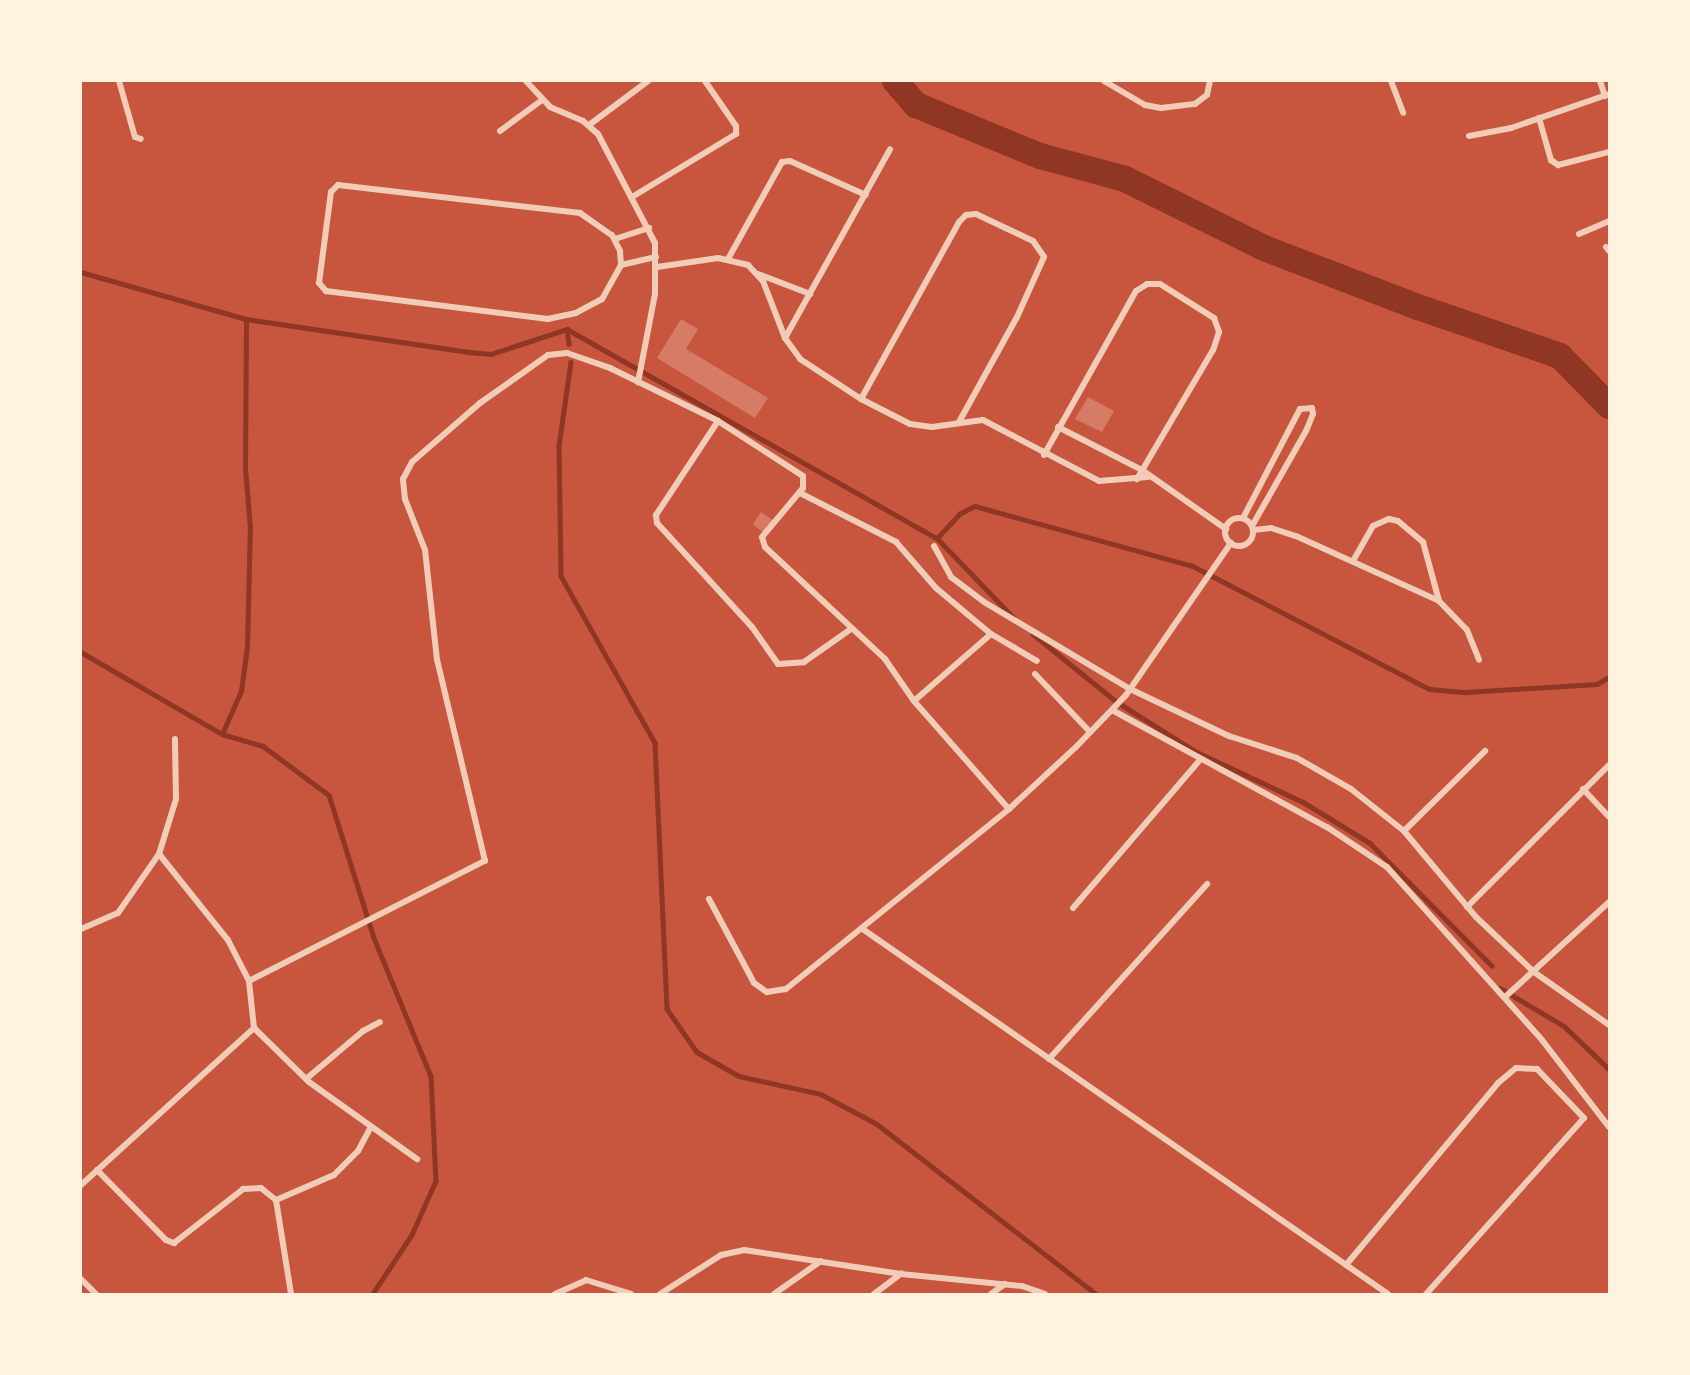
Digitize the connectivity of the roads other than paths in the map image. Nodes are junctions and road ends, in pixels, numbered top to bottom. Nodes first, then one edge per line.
1 (119, 81) edge
2 (526, 81) edge
3 (648, 81) edge
4 (705, 81) edge
5 (1104, 81) edge
6 (1210, 81) edge
7 (1390, 81) edge
8 (1600, 81) edge
9 (1607, 95) edge
10 (542, 100) junction
11 (1403, 114) dead end
12 (1539, 118) junction
13 (589, 125) junction
14 (500, 131) dead end
15 (1470, 136) dead end
16 (141, 139) dead end
17 (890, 149) dead end
18 (1609, 152) edge
19 (866, 195) junction
20 (632, 197) junction
21 (1609, 221) edge
22 (649, 228) junction
23 (1579, 234) dead end
24 (615, 239) junction
25 (656, 257) junction
26 (728, 258) junction
27 (621, 265) junction
28 (657, 267) junction
29 (757, 273) junction
30 (810, 294) junction
31 (784, 338) junction
32 (638, 378) junction
33 (861, 399) junction
34 (718, 421) junction
35 (959, 422) junction
36 (1292, 424) junction
37 (1058, 427) junction
38 (1306, 431) junction
39 (1044, 455) junction
40 (1142, 470) junction
41 (1148, 477) junction
42 (1137, 480) junction
43 (800, 493) junction
44 (1243, 519) junction
45 (1252, 528) junction
46 (1226, 529) junction
47 (1231, 543) junction
48 (934, 546) dead end
49 (1353, 561) junction
50 (1439, 601) junction
51 (851, 628) junction
52 (991, 634) junction
53 (1479, 660) dead end
54 (1037, 661) dead end
55 (1035, 674) dead end
56 (1128, 692) junction
57 (914, 701) junction
58 (1114, 707) junction
59 (1090, 732) junction
60 (175, 739) dead end
61 (1485, 750) dead end
62 (1200, 760) junction
63 (1609, 765) edge
64 (1583, 789) junction
65 (1009, 809) junction
66 (1609, 817) edge
67 (1404, 831) junction
68 (159, 854) junction
69 (1207, 884) dead end
70 (709, 899) dead end
71 (1609, 902) edge
72 (1467, 907) junction
73 (1073, 908) dead end
74 (81, 928) edge
75 (864, 930) junction
76 (1534, 972) junction
77 (249, 981) junction
78 (1505, 997) junction
79 (380, 1022) dead end
80 (1609, 1025) edge
81 (254, 1028) junction
82 (1049, 1059) junction
83 (306, 1079) junction
84 (1609, 1127) edge
85 (370, 1128) junction
86 (417, 1160) dead end
87 (97, 1170) junction
88 (81, 1185) edge
89 (276, 1200) junction
90 (821, 1261) junction
91 (1346, 1265) junction
92 (901, 1274) junction
93 (81, 1279) edge
94 (1005, 1284) junction
95 (1378, 1292) edge
96 (96, 1294) edge
97 (291, 1294) edge
98 (555, 1294) edge
99 (631, 1294) edge
100 (660, 1294) edge
101 (774, 1294) edge
102 (874, 1294) edge
103 (991, 1294) edge
104 (1045, 1294) edge
105 (1388, 1294) edge
106 (1426, 1294) edge

1 - 16 street
2 - 10 street
3 - 13 street
4 - 20 street
5 - 6 street
7 - 11 street
8 - 9 street
9 - 12 street
10 - 13 street
10 - 14 street
12 - 15 street
12 - 18 street
13 - 20 street
17 - 19 street
19 - 26 street
19 - 30 street
20 - 22 street
21 - 23 street
22 - 24 street
22 - 25 street
24 - 27 street
24 - 27 street
25 - 27 street
25 - 28 street
26 - 28 street
26 - 29 street
28 - 32 street
29 - 30 street
29 - 31 street
30 - 31 street
31 - 33 street
32 - 34 street
32 - 77 street
33 - 35 street
33 - 35 street
34 - 43 street
34 - 51 street
35 - 39 street
36 - 38 street
36 - 38 street
36 - 44 street
37 - 39 street
37 - 40 street
37 - 40 street
38 - 45 street
39 - 42 street
40 - 41 street
40 - 42 street
41 - 42 street
41 - 46 street
43 - 51 street
43 - 52 street
44 - 45 street
44 - 46 street
45 - 47 street
45 - 49 street
46 - 47 street
47 - 56 street
48 - 56 street
49 - 50 street
49 - 50 street
50 - 53 street
51 - 57 street
52 - 54 street
52 - 57 street
55 - 59 street
56 - 58 street
56 - 67 street
57 - 65 street
58 - 59 street
58 - 62 street
59 - 65 street
60 - 68 street
61 - 67 street
62 - 73 street
62 - 78 street
63 - 64 street
64 - 66 street
64 - 72 street
65 - 75 street
67 - 72 street
68 - 74 street
68 - 77 street
69 - 82 street
70 - 75 street
71 - 76 street
72 - 76 street
75 - 82 street
76 - 78 street
76 - 80 street
77 - 81 street
78 - 84 street
79 - 83 street
81 - 83 street
81 - 87 street
82 - 91 street
83 - 85 street
85 - 86 street
85 - 89 street
87 - 88 street
87 - 89 street
89 - 97 street
90 - 92 street
90 - 100 street
90 - 101 street
91 - 95 street
91 - 106 street
92 - 94 street
92 - 102 street
93 - 96 street
94 - 103 street
94 - 104 street
95 - 105 street
98 - 99 street

